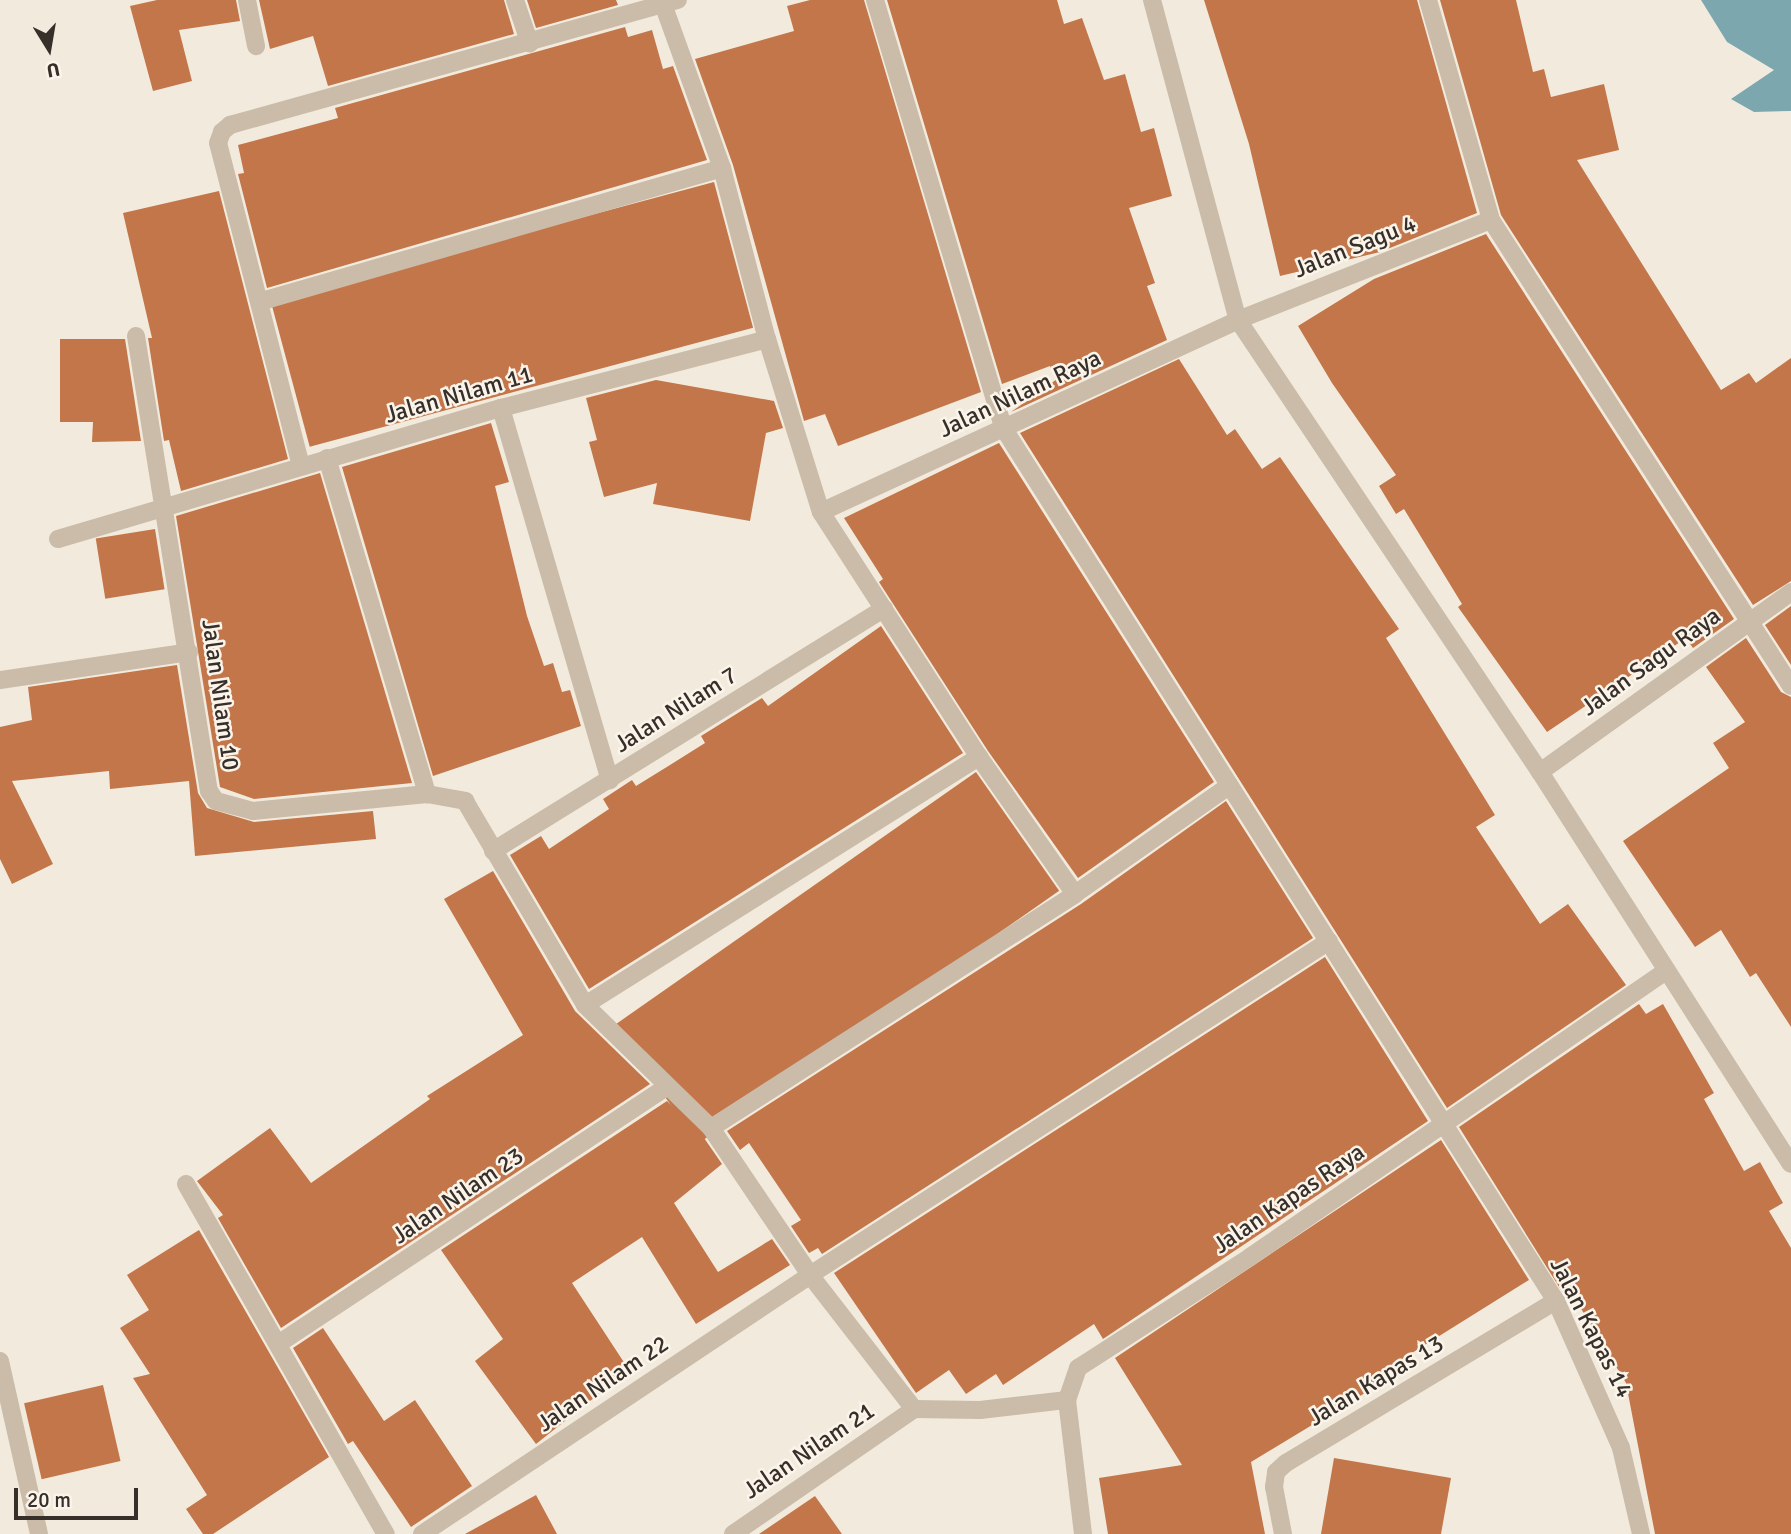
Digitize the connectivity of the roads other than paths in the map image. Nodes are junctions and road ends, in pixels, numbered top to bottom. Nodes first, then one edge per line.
1 (247, 0) edge
2 (515, 0) edge
3 (875, 0) edge
4 (1152, 0) edge
5 (1427, 0) edge
6 (670, 2) edge
7 (530, 44) junction
8 (256, 46) dead end
9 (722, 168) junction
10 (1491, 220) junction
11 (262, 301) junction
12 (1238, 320) junction
13 (136, 336) dead end
14 (766, 339) junction
15 (501, 408) junction
16 (1004, 429) junction
17 (327, 458) junction
18 (301, 466) junction
19 (167, 508) junction
20 (821, 512) junction
21 (58, 539) dead end
22 (1791, 592) edge
23 (884, 608) junction
24 (1748, 622) junction
25 (190, 652) junction
26 (0, 680) edge
27 (1791, 686) edge
28 (979, 757) junction
29 (1540, 772) junction
30 (610, 780) junction
31 (1230, 785) junction
32 (427, 794) junction
33 (494, 851) junction
34 (1075, 894) junction
35 (1329, 941) junction
36 (1666, 971) junction
37 (585, 1005) junction
38 (665, 1088) junction
39 (1442, 1122) junction
40 (711, 1128) junction
41 (1791, 1164) edge
42 (186, 1184) dead end
43 (810, 1275) junction
44 (1556, 1301) junction
45 (278, 1344) junction
46 (0, 1361) edge
47 (3, 1382) edge
48 (1067, 1400) junction
49 (914, 1409) junction
50 (38, 1534) edge
51 (386, 1534) edge
52 (422, 1534) edge
53 (733, 1534) edge
54 (1083, 1534) edge
55 (1283, 1534) edge
56 (1641, 1534) edge

1 - 8 street
2 - 7 street
3 - 16 street, Jalan Kapas 14
4 - 12 street
5 - 10 street
6 - 7 street
6 - 9 street
7 - 11 street
9 - 11 street
9 - 14 street
10 - 12 street, Jalan Sagu 4
10 - 24 street
11 - 18 street
12 - 16 street, Jalan Nilam Raya
12 - 29 street
13 - 19 street, Jalan Nilam 10
14 - 15 street, Jalan Nilam 11
14 - 20 street
15 - 17 street, Jalan Nilam 11
15 - 30 street
16 - 20 street, Jalan Nilam Raya
16 - 31 street, Jalan Kapas 14
17 - 18 street, Jalan Nilam 11
17 - 32 street
18 - 19 street, Jalan Nilam 11
19 - 21 street, Jalan Nilam 11
19 - 25 street, Jalan Nilam 10
20 - 23 street
22 - 24 street, Jalan Sagu Raya
23 - 28 street
23 - 30 street, Jalan Nilam 7
24 - 27 street
24 - 29 street, Jalan Sagu Raya
25 - 26 street
25 - 32 street, Jalan Nilam 10
28 - 34 street
28 - 37 street
29 - 36 street
30 - 33 street, Jalan Nilam 7
31 - 34 street
31 - 35 street, Jalan Kapas 14
32 - 33 street
33 - 37 street
34 - 40 street
35 - 39 street, Jalan Kapas 14
35 - 43 street, Jalan Nilam 22
36 - 39 street, Jalan Kapas Raya
36 - 41 street
37 - 38 street
38 - 40 street
38 - 45 street, Jalan Nilam 23
39 - 44 street, Jalan Kapas 14
39 - 48 street, Jalan Kapas Raya
40 - 43 street
42 - 45 street
43 - 49 street
43 - 52 street, Jalan Nilam 22
44 - 55 street, Jalan Kapas 13
44 - 56 street, Jalan Kapas 14
45 - 51 street
46 - 47 street
47 - 50 street
48 - 49 street
48 - 54 street, Jalan Kapas Raya
49 - 53 street, Jalan Nilam 21

